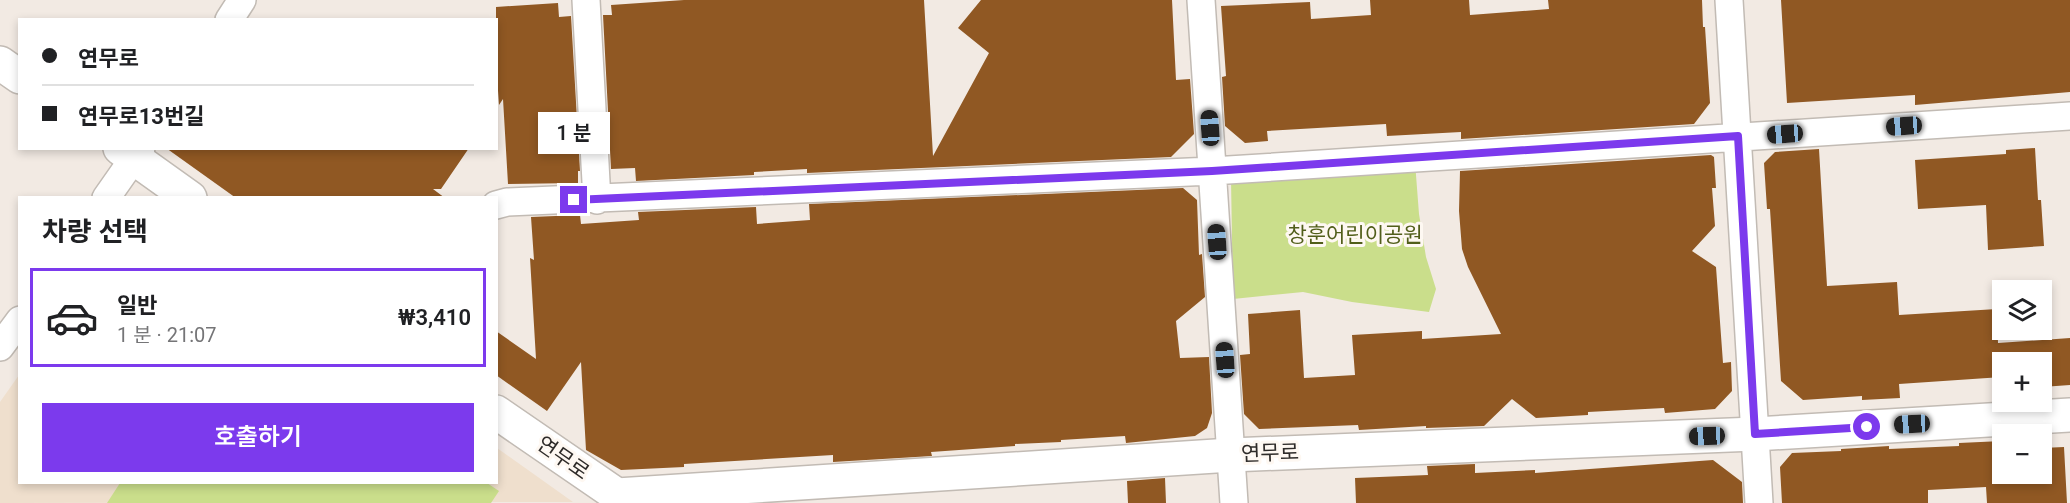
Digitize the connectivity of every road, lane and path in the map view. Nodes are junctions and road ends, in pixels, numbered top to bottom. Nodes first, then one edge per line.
1 (242, 0) edge
2 (586, 0) edge
3 (1201, 0) edge
4 (1730, 0) edge
5 (230, 18) edge
6 (0, 63) edge
7 (18, 76) edge
8 (2070, 116) edge
9 (1738, 136) junction
10 (132, 152) edge
11 (1212, 171) junction
12 (107, 196) edge
13 (187, 196) edge
14 (597, 200) junction
15 (498, 204) edge
16 (18, 323) edge
17 (0, 348) edge
18 (498, 413) edge
19 (2070, 415) edge
20 (1755, 434) junction
21 (1231, 454) junction
22 (616, 500) edge
23 (1234, 503) edge
24 (1759, 503) edge

1 - 5 street
2 - 14 street
3 - 11 street
4 - 9 street
6 - 7 street
8 - 9 street
9 - 11 street
9 - 20 street
10 - 12 street
10 - 13 street
11 - 14 street
11 - 21 street
14 - 15 street
16 - 17 street
18 - 22 street, 연무로
19 - 20 street, 연무로
20 - 21 street, 연무로
20 - 24 street
21 - 22 street, 연무로
21 - 23 street

